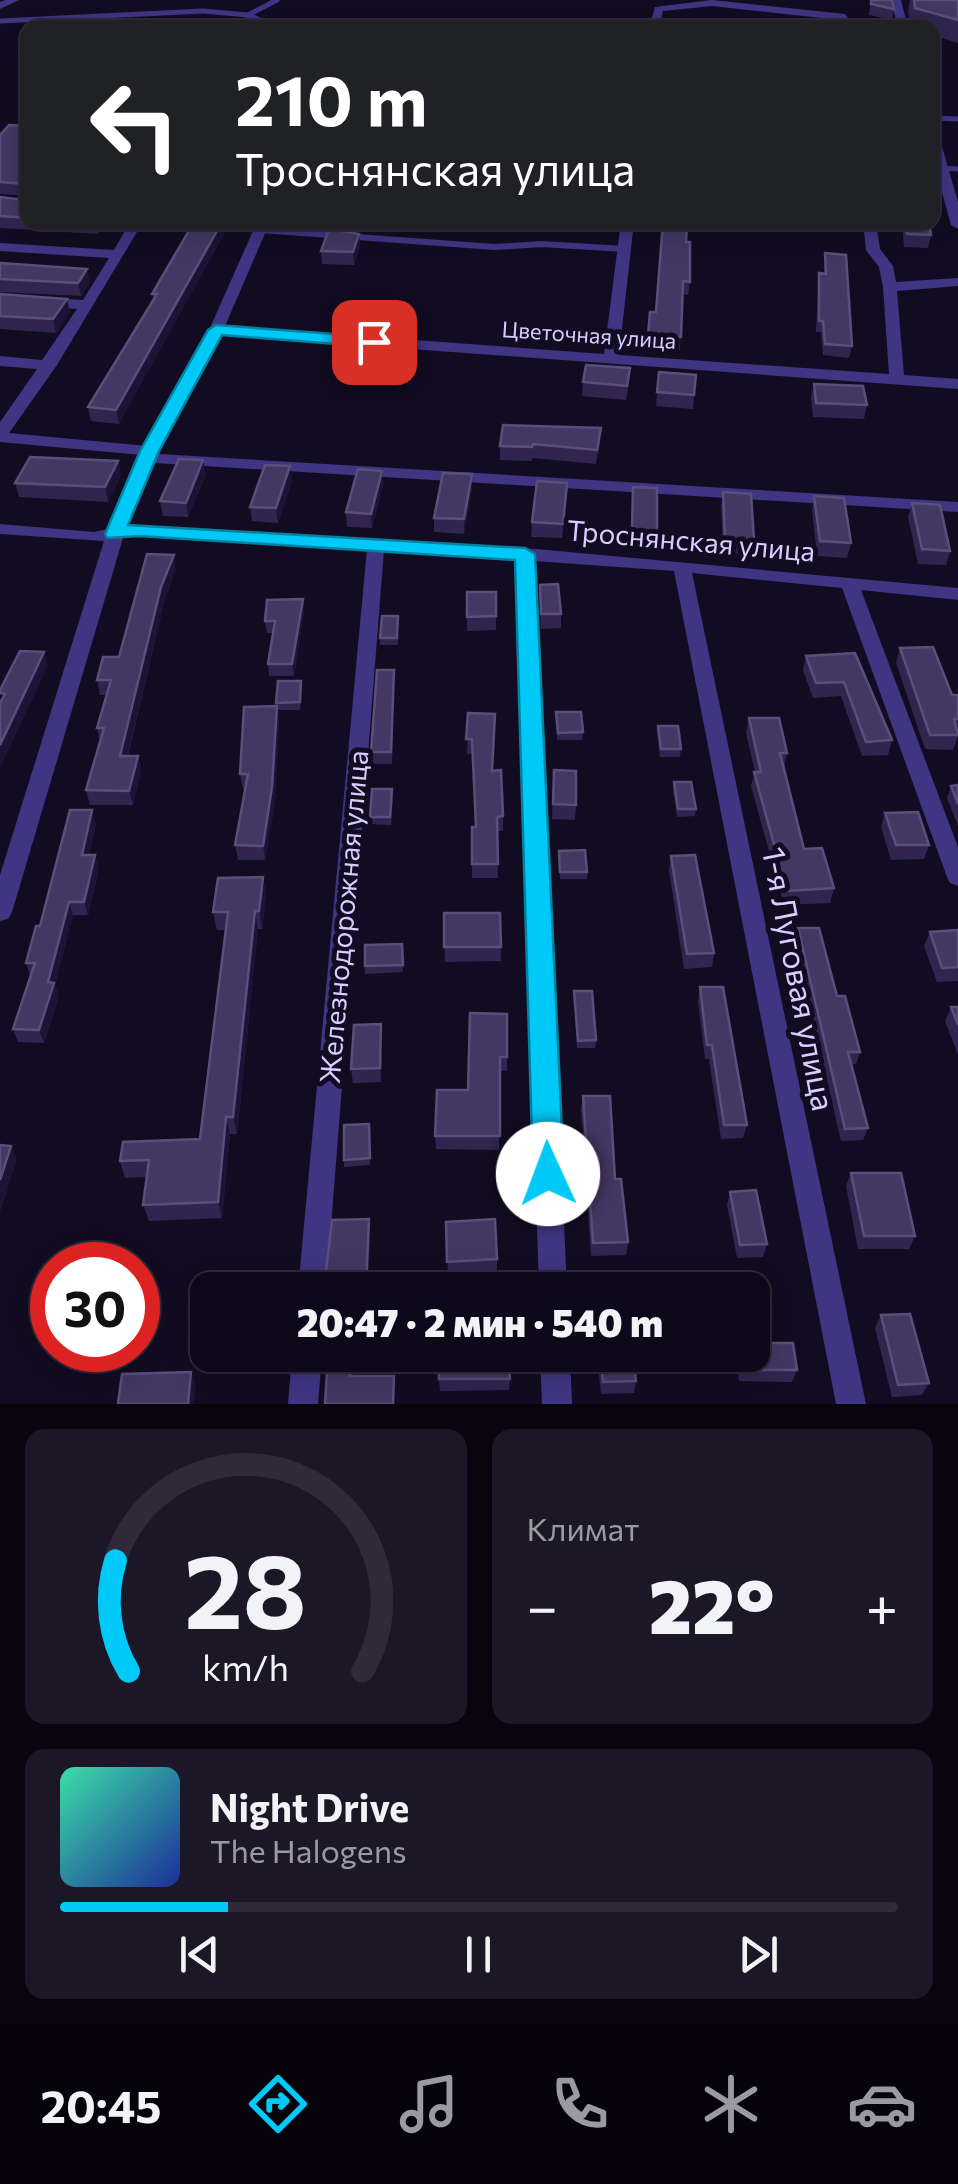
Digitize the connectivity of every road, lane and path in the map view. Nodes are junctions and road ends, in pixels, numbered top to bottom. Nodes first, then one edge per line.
1 (14, 0) edge
2 (276, 0) edge
3 (0, 6) edge
4 (248, 15) junction
5 (38, 20) edge
6 (257, 20) edge
7 (656, 20) edge
8 (845, 20) edge
9 (940, 161) edge
10 (942, 168) junction
11 (958, 169) edge
12 (958, 225) edge
13 (132, 230) edge
14 (260, 230) edge
15 (306, 230) edge
16 (627, 230) edge
17 (870, 230) edge
18 (0, 247) edge
19 (624, 250) junction
20 (118, 254) junction
21 (958, 282) edge
22 (890, 287) junction
23 (0, 299) edge
24 (87, 305) junction
25 (216, 330) junction
26 (611, 360) junction
27 (0, 361) edge
28 (49, 365) junction
29 (897, 380) junction
30 (958, 384) edge
31 (0, 436) edge
32 (150, 454) junction
33 (958, 507) edge
34 (0, 529) edge
35 (114, 534) junction
36 (376, 544) junction
37 (525, 554) junction
38 (682, 566) junction
39 (850, 584) junction
40 (958, 594) edge
41 (958, 878) edge
42 (0, 912) edge
43 (314, 1272) edge
44 (552, 1272) edge
45 (305, 1372) edge
46 (556, 1372) edge
47 (302, 1404) edge
48 (557, 1404) edge
49 (851, 1404) edge

1 - 3 street
2 - 4 lane
4 - 5 lane
4 - 6 street
7 - 8 street
9 - 10 street
10 - 11 lane
10 - 12 street
13 - 20 street
14 - 25 street
15 - 19 lane
16 - 19 street
17 - 22 street
18 - 20 street
19 - 26 street
20 - 24 street
21 - 22 street
22 - 29 street
23 - 24 street
24 - 28 street
25 - 26 street, Цветочная улица
25 - 32 street
26 - 29 street, Цветочная улица
27 - 28 street
28 - 31 street
29 - 30 street, Цветочная улица
31 - 32 street
32 - 33 street
32 - 35 street
34 - 35 street, Троснянская улица
35 - 36 street, Троснянская улица
35 - 42 street
36 - 37 street, Троснянская улица
36 - 43 street, Железнодорожная улица
37 - 38 street, Троснянская улица
37 - 44 street
38 - 39 street, Троснянская улица
38 - 49 street, 1-я Луговая улица
39 - 40 street, Троснянская улица
39 - 41 street
45 - 47 street
46 - 48 street

